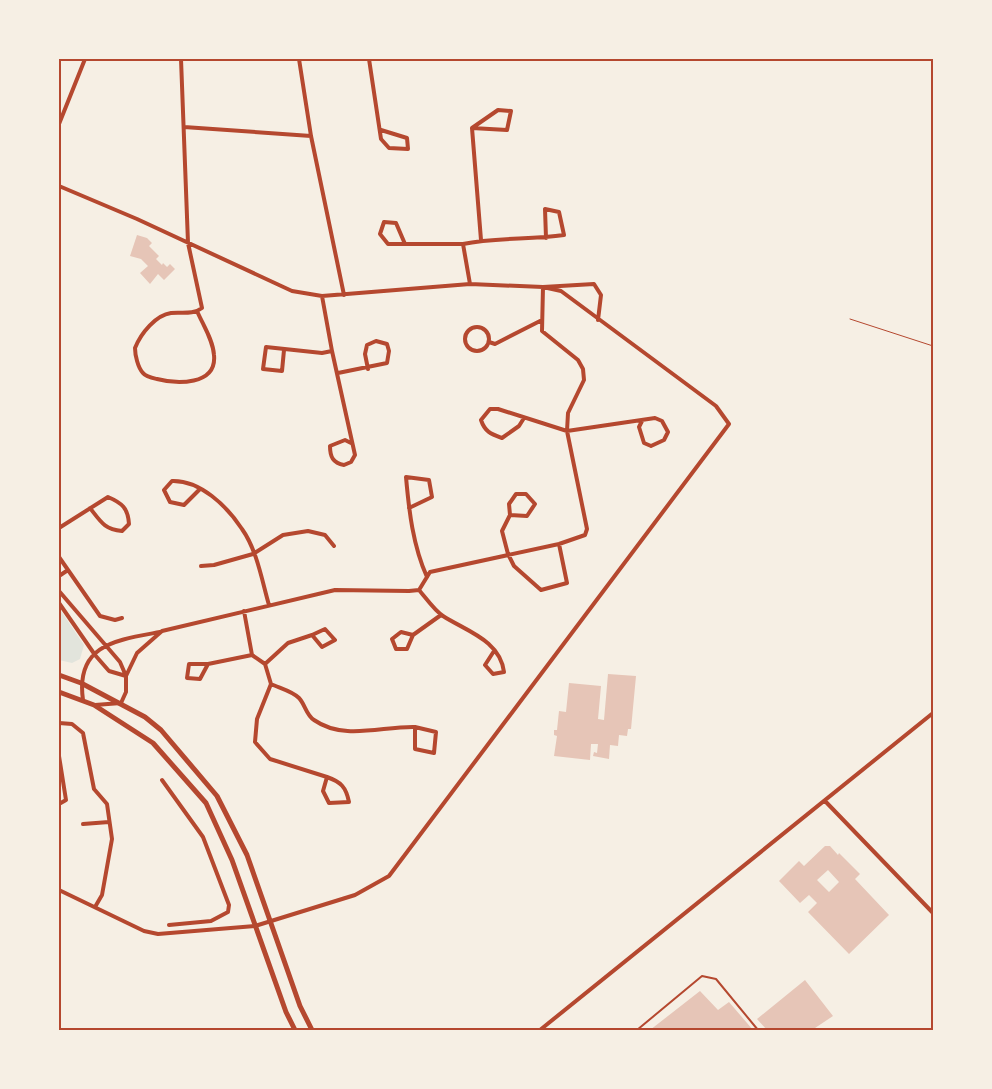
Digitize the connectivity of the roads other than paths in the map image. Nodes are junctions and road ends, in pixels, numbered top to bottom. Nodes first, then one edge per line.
1 (85, 59) edge
2 (181, 59) edge
3 (299, 59) edge
4 (369, 59) edge
5 (59, 124) edge
6 (184, 127) junction
7 (472, 128) junction
8 (381, 130) junction
9 (311, 136) junction
10 (59, 186) edge
11 (546, 238) junction
12 (482, 240) junction
13 (188, 243) junction
14 (405, 244) junction
15 (464, 244) junction
16 (470, 284) junction
17 (543, 287) junction
18 (344, 295) junction
19 (322, 296) junction
20 (197, 311) junction
21 (542, 320) junction
22 (598, 320) junction
23 (489, 342) junction
24 (284, 350) junction
25 (332, 351) junction
26 (368, 368) junction
27 (338, 373) junction
28 (524, 418) junction
29 (642, 421) junction
30 (567, 431) junction
31 (351, 442) junction
32 (200, 489) junction
33 (90, 508) junction
34 (409, 508) junction
35 (510, 515) junction
36 (59, 528) edge
37 (559, 544) junction
38 (334, 546) dead end
39 (254, 554) junction
40 (508, 554) junction
41 (59, 557) edge
42 (202, 566) dead end
43 (68, 570) junction
44 (59, 576) edge
45 (427, 577) junction
46 (419, 590) junction
47 (59, 591) edge
48 (59, 603) edge
49 (269, 605) junction
50 (244, 611) junction
51 (441, 615) junction
52 (122, 618) dead end
53 (162, 631) junction
54 (413, 634) junction
55 (312, 635) junction
56 (104, 646) junction
57 (494, 651) junction
58 (95, 655) junction
59 (252, 655) junction
60 (208, 664) junction
61 (265, 664) junction
62 (59, 675) edge
63 (126, 676) junction
64 (80, 683) junction
65 (271, 684) junction
66 (59, 692) edge
67 (83, 700) junction
68 (121, 703) junction
69 (94, 705) junction
70 (933, 714) edge
71 (59, 723) edge
72 (415, 726) junction
73 (59, 756) edge
74 (327, 777) junction
75 (162, 780) dead end
76 (825, 801) junction
77 (59, 804) edge
78 (109, 822) junction
79 (83, 824) dead end
80 (59, 890) edge
81 (95, 907) junction
82 (933, 913) edge
83 (211, 921) junction
84 (271, 922) junction
85 (169, 925) dead end
86 (255, 926) junction
87 (211, 930) junction
88 (295, 1030) edge
89 (312, 1030) edge
90 (540, 1030) edge
91 (637, 1030) edge
92 (758, 1030) edge

1 - 5 street
2 - 6 street
3 - 9 street
4 - 8 street
6 - 9 street
6 - 13 street
7 - 7 street
7 - 12 street
8 - 8 street
9 - 18 street
10 - 13 street
11 - 11 street
11 - 12 street
12 - 15 street
13 - 19 street
13 - 20 street
14 - 14 street
14 - 15 street
15 - 16 street
16 - 17 street
16 - 18 street
17 - 21 street
17 - 22 street
17 - 22 street
18 - 19 street
19 - 25 street
20 - 20 street
21 - 23 street
21 - 30 street
22 - 84 street
23 - 23 street
24 - 24 street
24 - 25 street
25 - 27 street
26 - 26 street
26 - 27 street
27 - 31 street
28 - 28 street
28 - 30 street
29 - 29 street
29 - 30 street
30 - 37 street
31 - 31 street
32 - 32 street
32 - 39 street
33 - 33 street
33 - 36 street
34 - 34 street
34 - 45 street
35 - 35 street
35 - 40 street
37 - 40 street
37 - 40 street
38 - 39 street
39 - 42 street
39 - 49 street
40 - 45 street
41 - 43 street
43 - 44 street
43 - 52 street
45 - 46 street
46 - 49 street
46 - 51 street
47 - 56 street
48 - 58 street
49 - 50 street
50 - 53 street
50 - 59 street
51 - 54 street
51 - 57 street
53 - 56 street
53 - 63 street
54 - 54 street
55 - 55 street
55 - 61 street
56 - 58 street
56 - 63 street
57 - 57 street
58 - 63 street
58 - 64 street
59 - 60 street
59 - 61 street
60 - 60 street
61 - 65 street
62 - 64 street
63 - 68 street
64 - 67 street
64 - 68 street
65 - 72 street
65 - 74 street
66 - 67 street
67 - 69 street
68 - 69 street
68 - 84 street
69 - 86 street
70 - 76 street
71 - 78 street
72 - 72 street
73 - 77 street
74 - 74 street
75 - 83 street
76 - 82 street
76 - 90 street
78 - 79 street
78 - 81 street
80 - 81 street
81 - 87 street
83 - 85 street
83 - 87 street
84 - 86 street
84 - 89 street
86 - 87 street
86 - 88 street
91 - 92 lane

